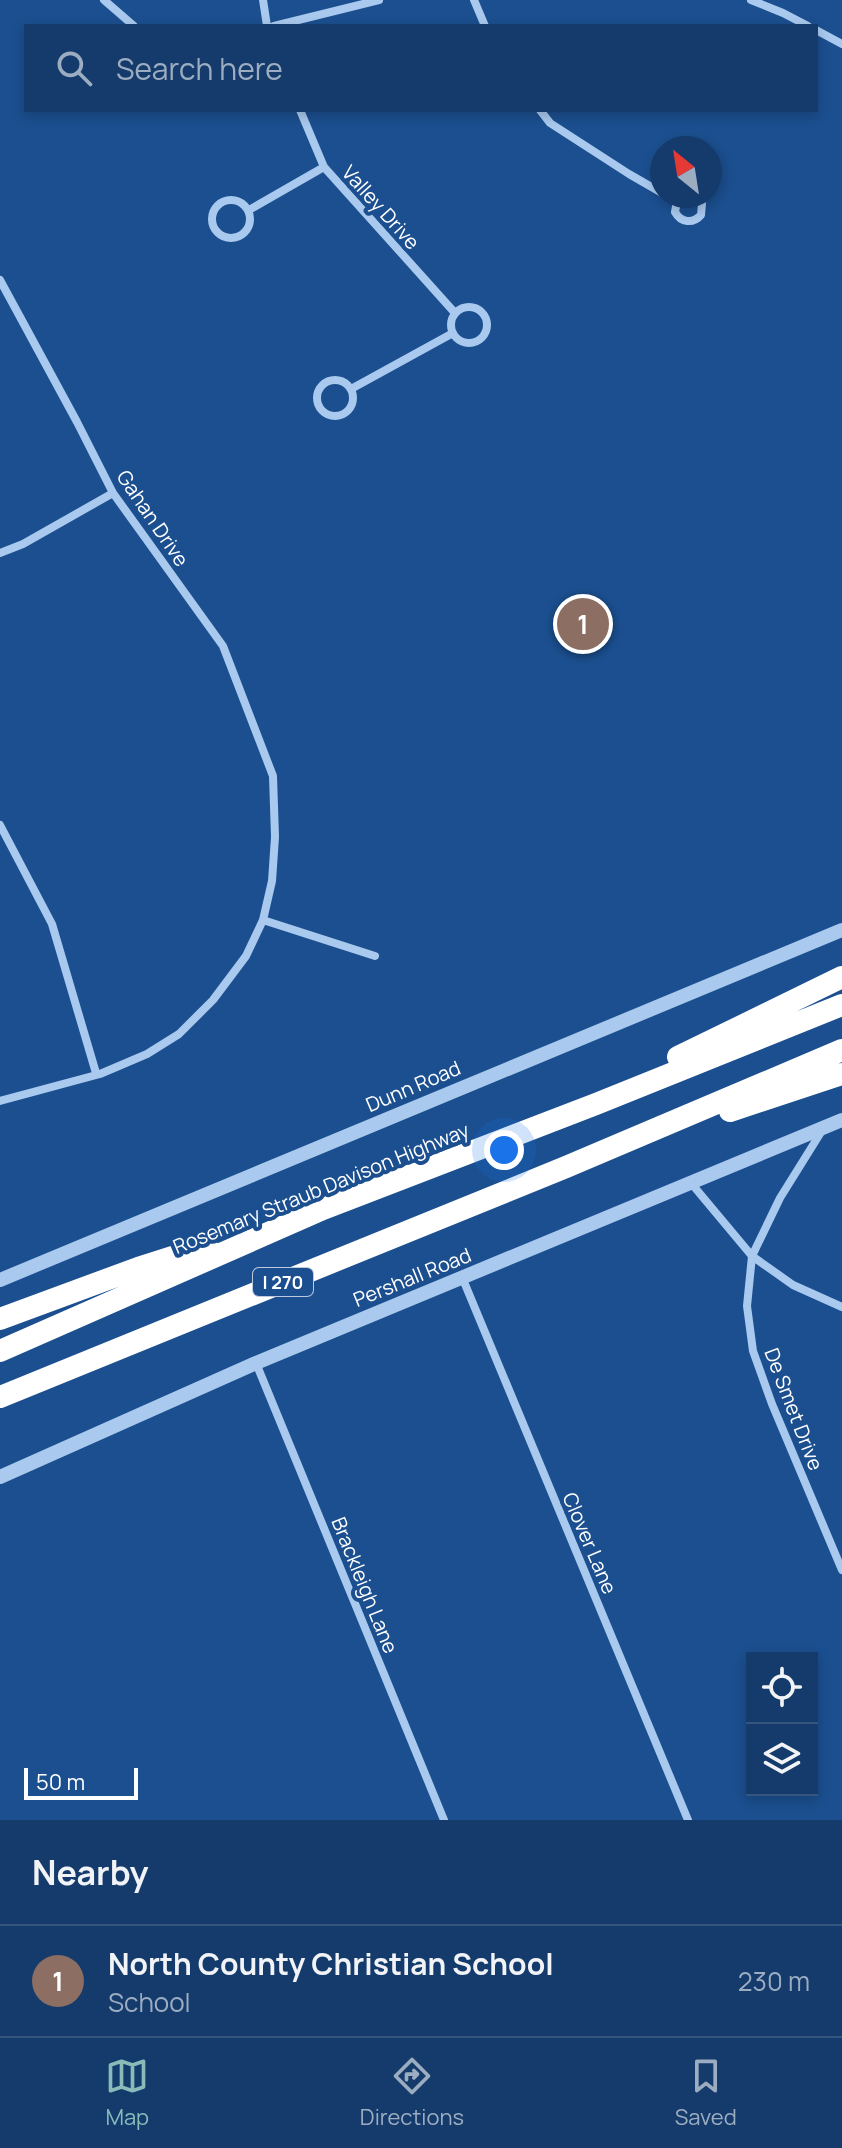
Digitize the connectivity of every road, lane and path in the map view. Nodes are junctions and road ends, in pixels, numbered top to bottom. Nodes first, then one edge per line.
1 (104, 0) edge
2 (263, 0) edge
3 (379, 0) edge
4 (474, 0) edge
5 (751, 0) edge
6 (132, 24) edge
7 (267, 24) edge
8 (282, 24) edge
9 (484, 24) edge
10 (804, 24) edge
11 (818, 31) edge
12 (842, 44) edge
13 (301, 112) edge
14 (542, 112) edge
15 (324, 167) junction
16 (650, 186) edge
17 (677, 208) edge
18 (702, 208) edge
19 (249, 210) junction
20 (0, 280) edge
21 (455, 313) junction
22 (453, 333) junction
23 (351, 389) junction
24 (113, 493) junction
25 (0, 553) edge
26 (0, 825) edge
27 (263, 920) junction
28 (842, 930) edge
29 (375, 956) dead end
30 (842, 977) edge
31 (842, 1005) edge
32 (842, 1050) edge
33 (96, 1073) junction
34 (842, 1074) edge
35 (0, 1101) edge
36 (596, 1104) junction
37 (842, 1120) edge
38 (824, 1128) junction
39 (566, 1167) junction
40 (691, 1183) junction
41 (323, 1209) junction
42 (752, 1256) junction
43 (462, 1277) junction
44 (0, 1280) edge
45 (842, 1307) edge
46 (0, 1319) edge
47 (0, 1351) edge
48 (256, 1363) junction
49 (0, 1397) edge
50 (0, 1477) edge
51 (842, 1570) edge
52 (444, 1820) edge
53 (688, 1820) edge

1 - 6 street
2 - 7 street
3 - 8 street
4 - 9 street
5 - 10 street
11 - 12 street
13 - 15 street, Valley Drive
14 - 16 street
15 - 19 street
15 - 21 street, Valley Drive
17 - 18 street
19 - 19 street
20 - 24 street, Gahan Drive
21 - 22 street
21 - 22 street
22 - 23 street
23 - 23 street
24 - 25 street
24 - 27 street, Gahan Drive
26 - 33 street
27 - 29 street
27 - 33 street, Gahan Drive
28 - 44 street, Dunn Road
30 - 36 highway
31 - 36 highway, Rosemary Straub Davison Highway / I 270
32 - 39 highway, I 270
33 - 35 street, Gahan Drive
34 - 39 highway
36 - 41 highway, Rosemary Straub Davison Highway / I 270
37 - 38 street, Pershall Road
38 - 40 street, Pershall Road
38 - 42 street, De Smet Drive
39 - 49 highway, I 270
40 - 42 street
40 - 43 street, Pershall Road
41 - 46 highway
41 - 47 highway, Rosemary Straub Davison Highway / I 270
42 - 45 street
42 - 51 street, De Smet Drive
43 - 48 street, Pershall Road
43 - 53 street, Clover Lane
48 - 50 street, Pershall Road
48 - 52 street, Brackleigh Lane

